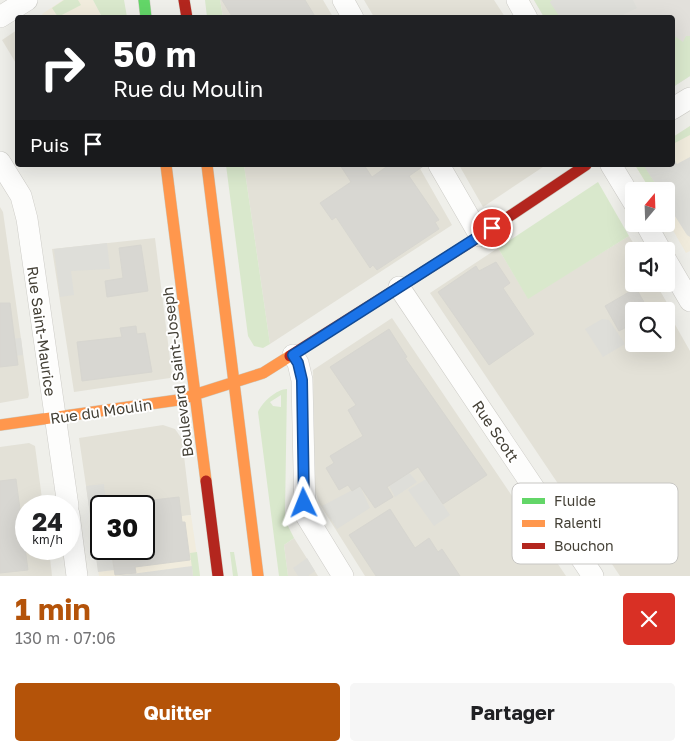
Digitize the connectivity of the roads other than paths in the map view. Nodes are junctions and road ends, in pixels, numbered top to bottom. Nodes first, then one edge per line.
1 (27, 0) edge
2 (144, 0) edge
3 (184, 0) edge
4 (343, 0) edge
5 (517, 0) edge
6 (146, 15) edge
7 (186, 15) edge
8 (351, 15) edge
9 (525, 15) edge
10 (0, 17) edge
11 (690, 98) edge
12 (675, 108) edge
13 (0, 162) edge
14 (166, 167) edge
15 (207, 167) edge
16 (440, 167) edge
17 (583, 167) edge
18 (612, 167) edge
19 (625, 188) edge
20 (480, 236) junction
21 (675, 276) edge
22 (399, 287) junction
23 (690, 302) edge
24 (293, 355) junction
25 (235, 382) junction
26 (196, 395) junction
27 (55, 418) junction
28 (0, 426) edge
29 (531, 483) edge
30 (66, 495) edge
31 (75, 560) edge
32 (585, 564) edge
33 (77, 576) edge
34 (218, 576) edge
35 (258, 576) edge
36 (343, 576) edge
37 (593, 576) edge

1 - 10 street
2 - 6 main road
3 - 7 main road
4 - 8 street
5 - 9 street
11 - 12 street
13 - 27 street, Rue Saint-Maurice
14 - 26 main road, Boulevard Saint-Joseph
15 - 25 main road
16 - 20 street
17 - 20 main road, Rue du Moulin
18 - 19 street
20 - 22 main road, Rue du Moulin
21 - 23 street
22 - 24 main road, Rue du Moulin
22 - 29 street, Rue Scott
24 - 25 main road, Rue du Moulin
24 - 36 street
25 - 26 main road, Rue du Moulin
25 - 35 main road
26 - 27 main road, Rue du Moulin
26 - 34 main road, Boulevard Saint-Joseph
27 - 28 main road, Rue du Moulin
27 - 30 street, Rue Saint-Maurice
31 - 33 street
32 - 37 street, Rue Scott

